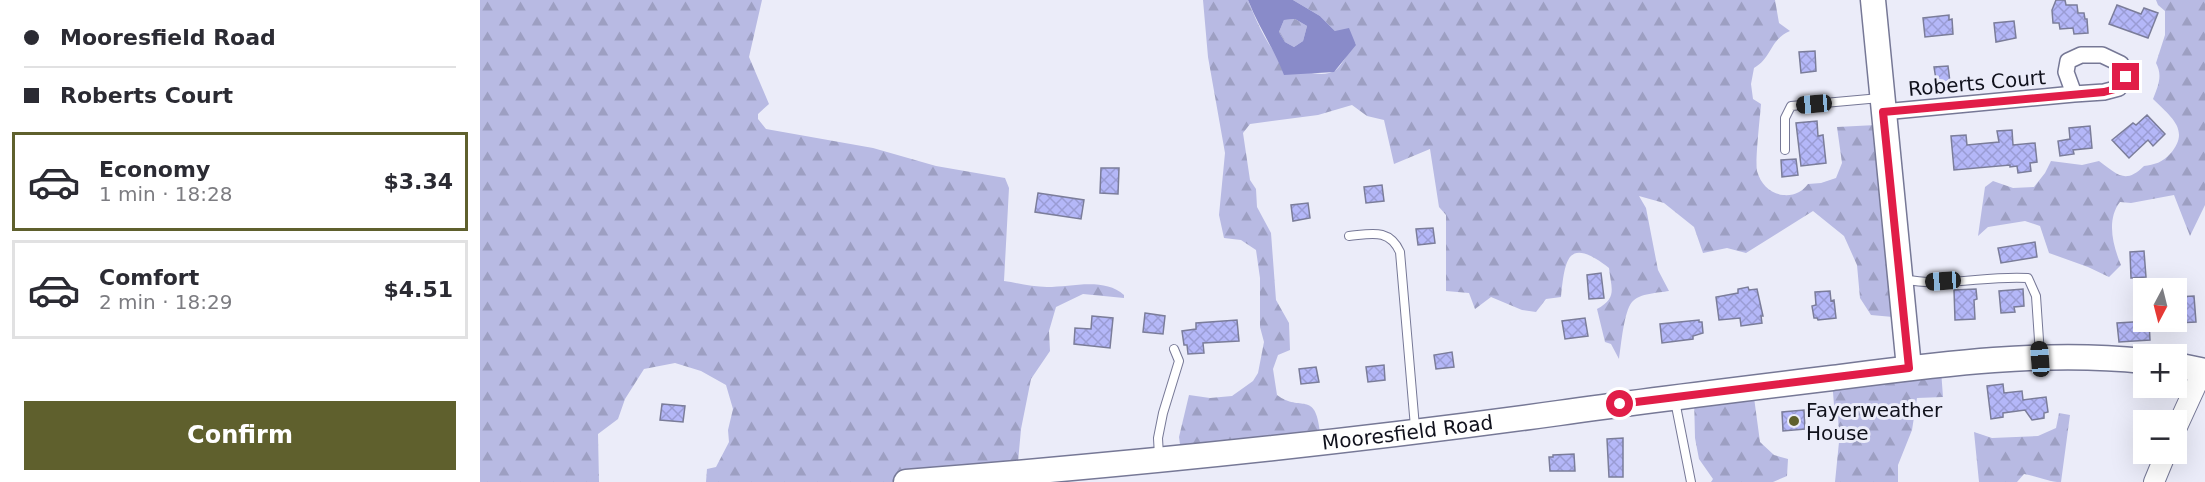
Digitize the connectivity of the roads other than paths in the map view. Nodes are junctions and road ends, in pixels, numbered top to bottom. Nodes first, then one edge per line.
1 (1873, 0) edge
2 (2074, 94) dead end
3 (1882, 105) junction
4 (1785, 150) dead end
5 (1349, 236) dead end
6 (1899, 278) junction
7 (1174, 349) dead end
8 (2040, 359) junction
9 (2133, 360) edge
10 (2187, 367) edge
11 (1909, 368) junction
12 (2204, 371) edge
13 (1674, 397) junction
14 (2185, 410) edge
15 (1416, 433) junction
16 (1159, 460) junction
17 (2161, 464) edge
18 (906, 482) edge
19 (1691, 482) edge
20 (2154, 482) edge

1 - 3 main road
2 - 3 street, Roberts Court
3 - 4 lane
3 - 6 main road
5 - 15 lane
6 - 8 lane
6 - 11 main road
7 - 16 lane
8 - 9 main road, Mooresfield Road
8 - 11 main road, Mooresfield Road
10 - 12 main road
11 - 13 main road, Mooresfield Road
12 - 14 street
13 - 15 main road, Mooresfield Road
13 - 19 lane
15 - 16 main road, Mooresfield Road
16 - 18 main road, Mooresfield Road
17 - 20 street

